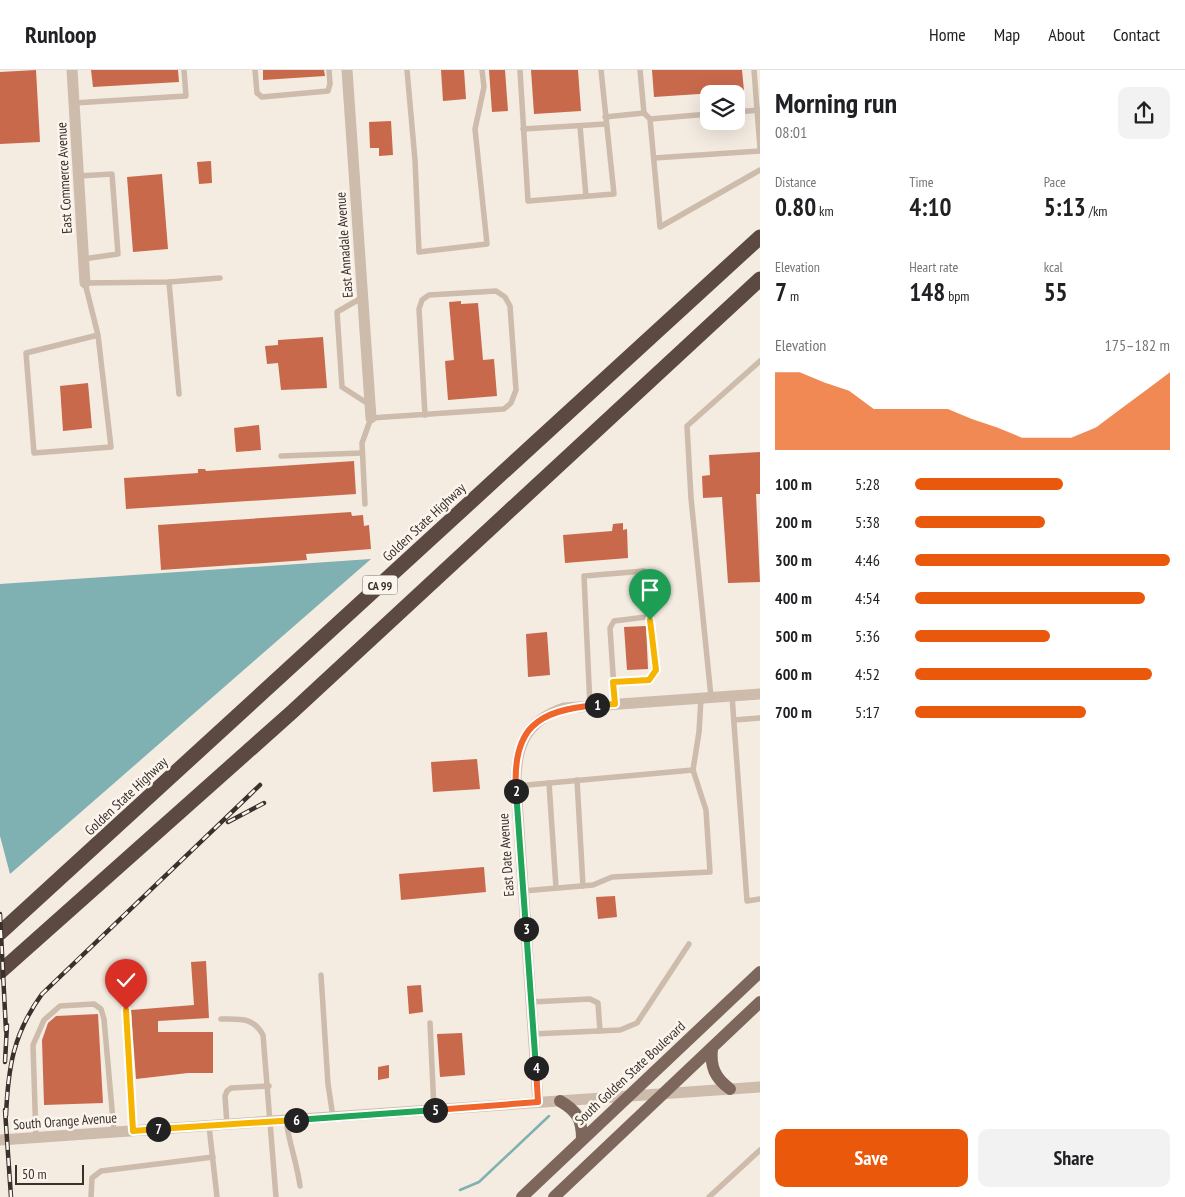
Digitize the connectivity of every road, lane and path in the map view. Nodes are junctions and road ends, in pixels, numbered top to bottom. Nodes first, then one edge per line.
1 (72, 70) edge
2 (184, 70) edge
3 (255, 70) edge
4 (329, 70) edge
5 (347, 70) edge
6 (406, 70) edge
7 (482, 70) edge
8 (520, 70) edge
9 (602, 70) edge
10 (640, 70) edge
11 (754, 70) edge
12 (74, 103) junction
13 (758, 110) edge
14 (745, 111) edge
15 (644, 113) junction
16 (700, 115) edge
17 (605, 117) junction
18 (650, 119) junction
19 (606, 124) junction
20 (580, 126) junction
21 (523, 129) junction
22 (760, 150) edge
23 (654, 158) junction
24 (760, 170) edge
25 (79, 176) junction
26 (586, 196) junction
27 (760, 237) edge
28 (84, 259) junction
29 (220, 278) dead end
30 (760, 279) edge
31 (168, 282) junction
32 (85, 283) junction
33 (363, 297) junction
34 (98, 335) junction
35 (760, 361) edge
36 (179, 394) dead end
37 (370, 405) junction
38 (425, 415) junction
39 (371, 418) junction
40 (362, 452) junction
41 (281, 456) dead end
42 (365, 504) dead end
43 (644, 571) dead end
44 (613, 682) junction
45 (760, 694) edge
46 (732, 696) junction
47 (706, 698) junction
48 (615, 704) junction
49 (590, 706) junction
50 (760, 718) edge
51 (734, 720) junction
52 (693, 770) junction
53 (577, 780) junction
54 (549, 783) junction
55 (516, 786) junction
56 (583, 886) junction
57 (556, 888) junction
58 (523, 891) junction
59 (760, 899) edge
60 (0, 933) edge
61 (689, 944) dead end
62 (132, 968) dead end
63 (0, 972) edge
64 (760, 972) edge
65 (321, 975) dead end
66 (531, 1002) junction
67 (760, 1002) edge
68 (222, 1019) dead end
69 (430, 1023) dead end
70 (600, 1031) junction
71 (534, 1034) junction
72 (712, 1048) junction
73 (269, 1086) junction
74 (760, 1087) edge
75 (730, 1089) junction
76 (662, 1094) junction
77 (630, 1095) junction
78 (560, 1101) junction
79 (538, 1102) junction
80 (434, 1110) junction
81 (333, 1117) junction
82 (286, 1120) junction
83 (272, 1121) junction
84 (226, 1124) junction
85 (209, 1126) junction
86 (133, 1131) junction
87 (114, 1132) junction
88 (36, 1138) junction
89 (582, 1139) junction
90 (0, 1140) edge
91 (760, 1150) edge
92 (213, 1157) junction
93 (300, 1186) dead end
94 (91, 1197) edge
95 (217, 1197) edge
96 (276, 1197) edge
97 (522, 1197) edge
98 (554, 1197) edge
99 (708, 1197) edge

1 - 12 street, East Commerce Avenue
2 - 12 lane
3 - 4 lane
5 - 33 street, East Annadale Avenue
6 - 7 lane
8 - 21 lane
9 - 17 lane
10 - 15 lane
11 - 13 lane
12 - 25 street, East Commerce Avenue
13 - 14 lane
13 - 22 lane
15 - 17 lane
15 - 18 lane
16 - 18 lane
17 - 19 lane
18 - 23 lane
19 - 20 lane
19 - 26 lane
20 - 21 lane
20 - 26 lane
21 - 26 lane
22 - 23 lane
23 - 24 lane
25 - 28 street, East Commerce Avenue
25 - 28 lane
27 - 60 highway, Golden State Highway / CA 99
28 - 32 street, East Commerce Avenue
29 - 31 lane
30 - 63 highway, CA 99
31 - 32 lane
31 - 36 lane
32 - 34 lane
33 - 37 street, East Annadale Avenue
33 - 37 lane
34 - 34 lane
35 - 47 lane
37 - 39 street, East Annadale Avenue
38 - 38 lane
38 - 39 lane
39 - 40 lane
40 - 41 lane
40 - 42 lane
43 - 49 lane
44 - 44 lane
44 - 48 lane
45 - 46 street
46 - 47 street
46 - 51 lane
47 - 48 street
47 - 52 lane
48 - 49 street
49 - 55 street, East Date Avenue
50 - 51 lane
51 - 59 lane
52 - 53 lane
52 - 56 lane
53 - 54 lane
53 - 56 lane
54 - 55 lane
54 - 57 lane
55 - 58 street, East Date Avenue
56 - 57 lane
57 - 58 lane
58 - 66 street, East Date Avenue
61 - 70 lane
62 - 86 lane
64 - 77 main road, South Golden State Boulevard
65 - 81 lane
66 - 70 lane
66 - 71 street, East Date Avenue
67 - 72 main road
68 - 73 lane
69 - 80 lane
70 - 71 lane
71 - 79 street, East Date Avenue
72 - 75 main road
72 - 76 main road
73 - 83 lane
73 - 84 lane
74 - 75 street, South Orange Avenue
75 - 76 street, South Orange Avenue
76 - 77 street, South Orange Avenue
76 - 98 main road
77 - 78 street, South Orange Avenue
77 - 89 main road, South Golden State Boulevard
78 - 79 street, South Orange Avenue
78 - 89 main road
79 - 80 street, South Orange Avenue
80 - 81 street, South Orange Avenue
81 - 82 street, South Orange Avenue
82 - 83 street, South Orange Avenue
82 - 93 lane
83 - 84 street, South Orange Avenue
83 - 96 lane
84 - 85 street, South Orange Avenue
85 - 86 street, South Orange Avenue
85 - 92 lane
86 - 87 street, South Orange Avenue
87 - 88 street, South Orange Avenue
87 - 88 lane
88 - 90 street, South Orange Avenue
89 - 97 main road, South Golden State Boulevard
91 - 99 lane
92 - 94 lane
92 - 95 lane

